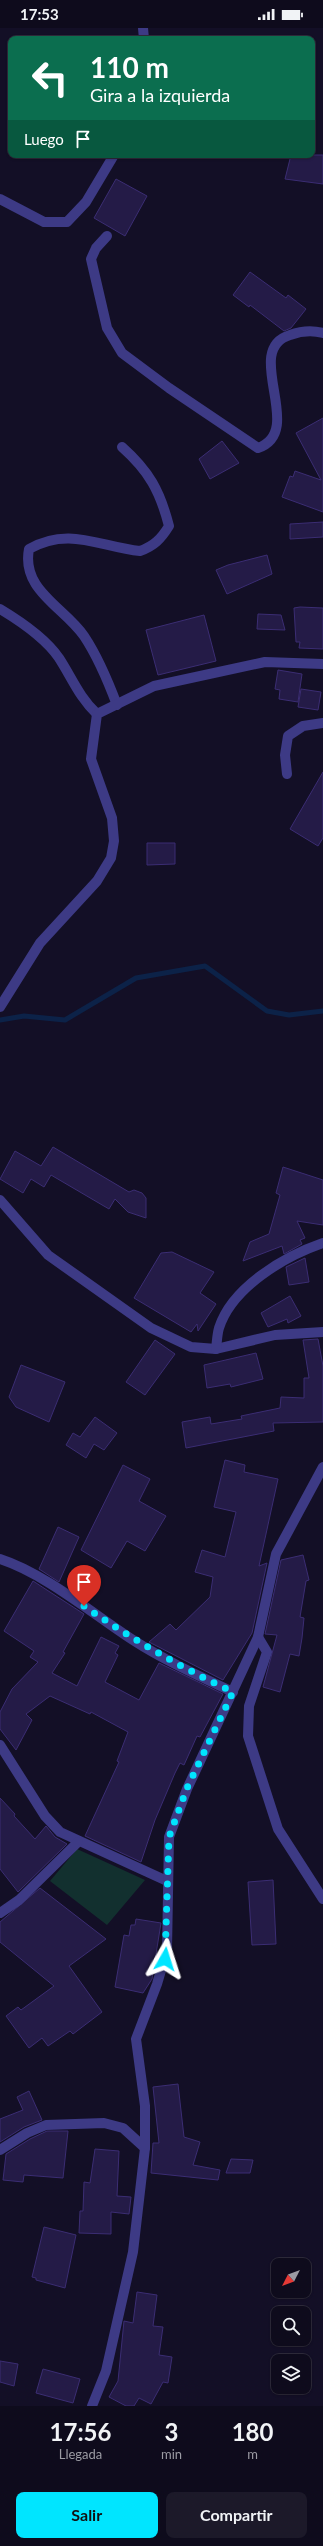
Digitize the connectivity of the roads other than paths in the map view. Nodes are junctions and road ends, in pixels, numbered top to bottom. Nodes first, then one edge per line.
1 (112, 158) edge
2 (0, 199) edge
3 (107, 236) dead end
4 (323, 333) edge
5 (122, 447) dead end
6 (0, 609) edge
7 (323, 664) edge
8 (117, 705) junction
9 (97, 714) junction
10 (323, 723) edge
11 (287, 774) dead end
12 (0, 1007) edge
13 (0, 1200) edge
14 (323, 1243) edge
15 (323, 1332) edge
16 (216, 1349) junction
17 (323, 1467) edge
18 (0, 1559) edge
19 (258, 1637) junction
20 (233, 1692) junction
21 (0, 1745) edge
22 (78, 1842) junction
23 (167, 1881) junction
24 (323, 1899) edge
25 (0, 1913) edge
26 (146, 2148) junction
27 (0, 2150) edge
28 (92, 2406) edge

1 - 2 street
3 - 4 street
5 - 8 street
6 - 9 street
7 - 8 street
8 - 9 street
9 - 12 street
10 - 11 street
13 - 16 street
14 - 16 street
15 - 16 street
17 - 19 street
18 - 20 street
19 - 20 street
19 - 24 street
20 - 23 street
21 - 22 street
22 - 23 street
22 - 25 street
23 - 26 street
26 - 27 street
26 - 28 street

